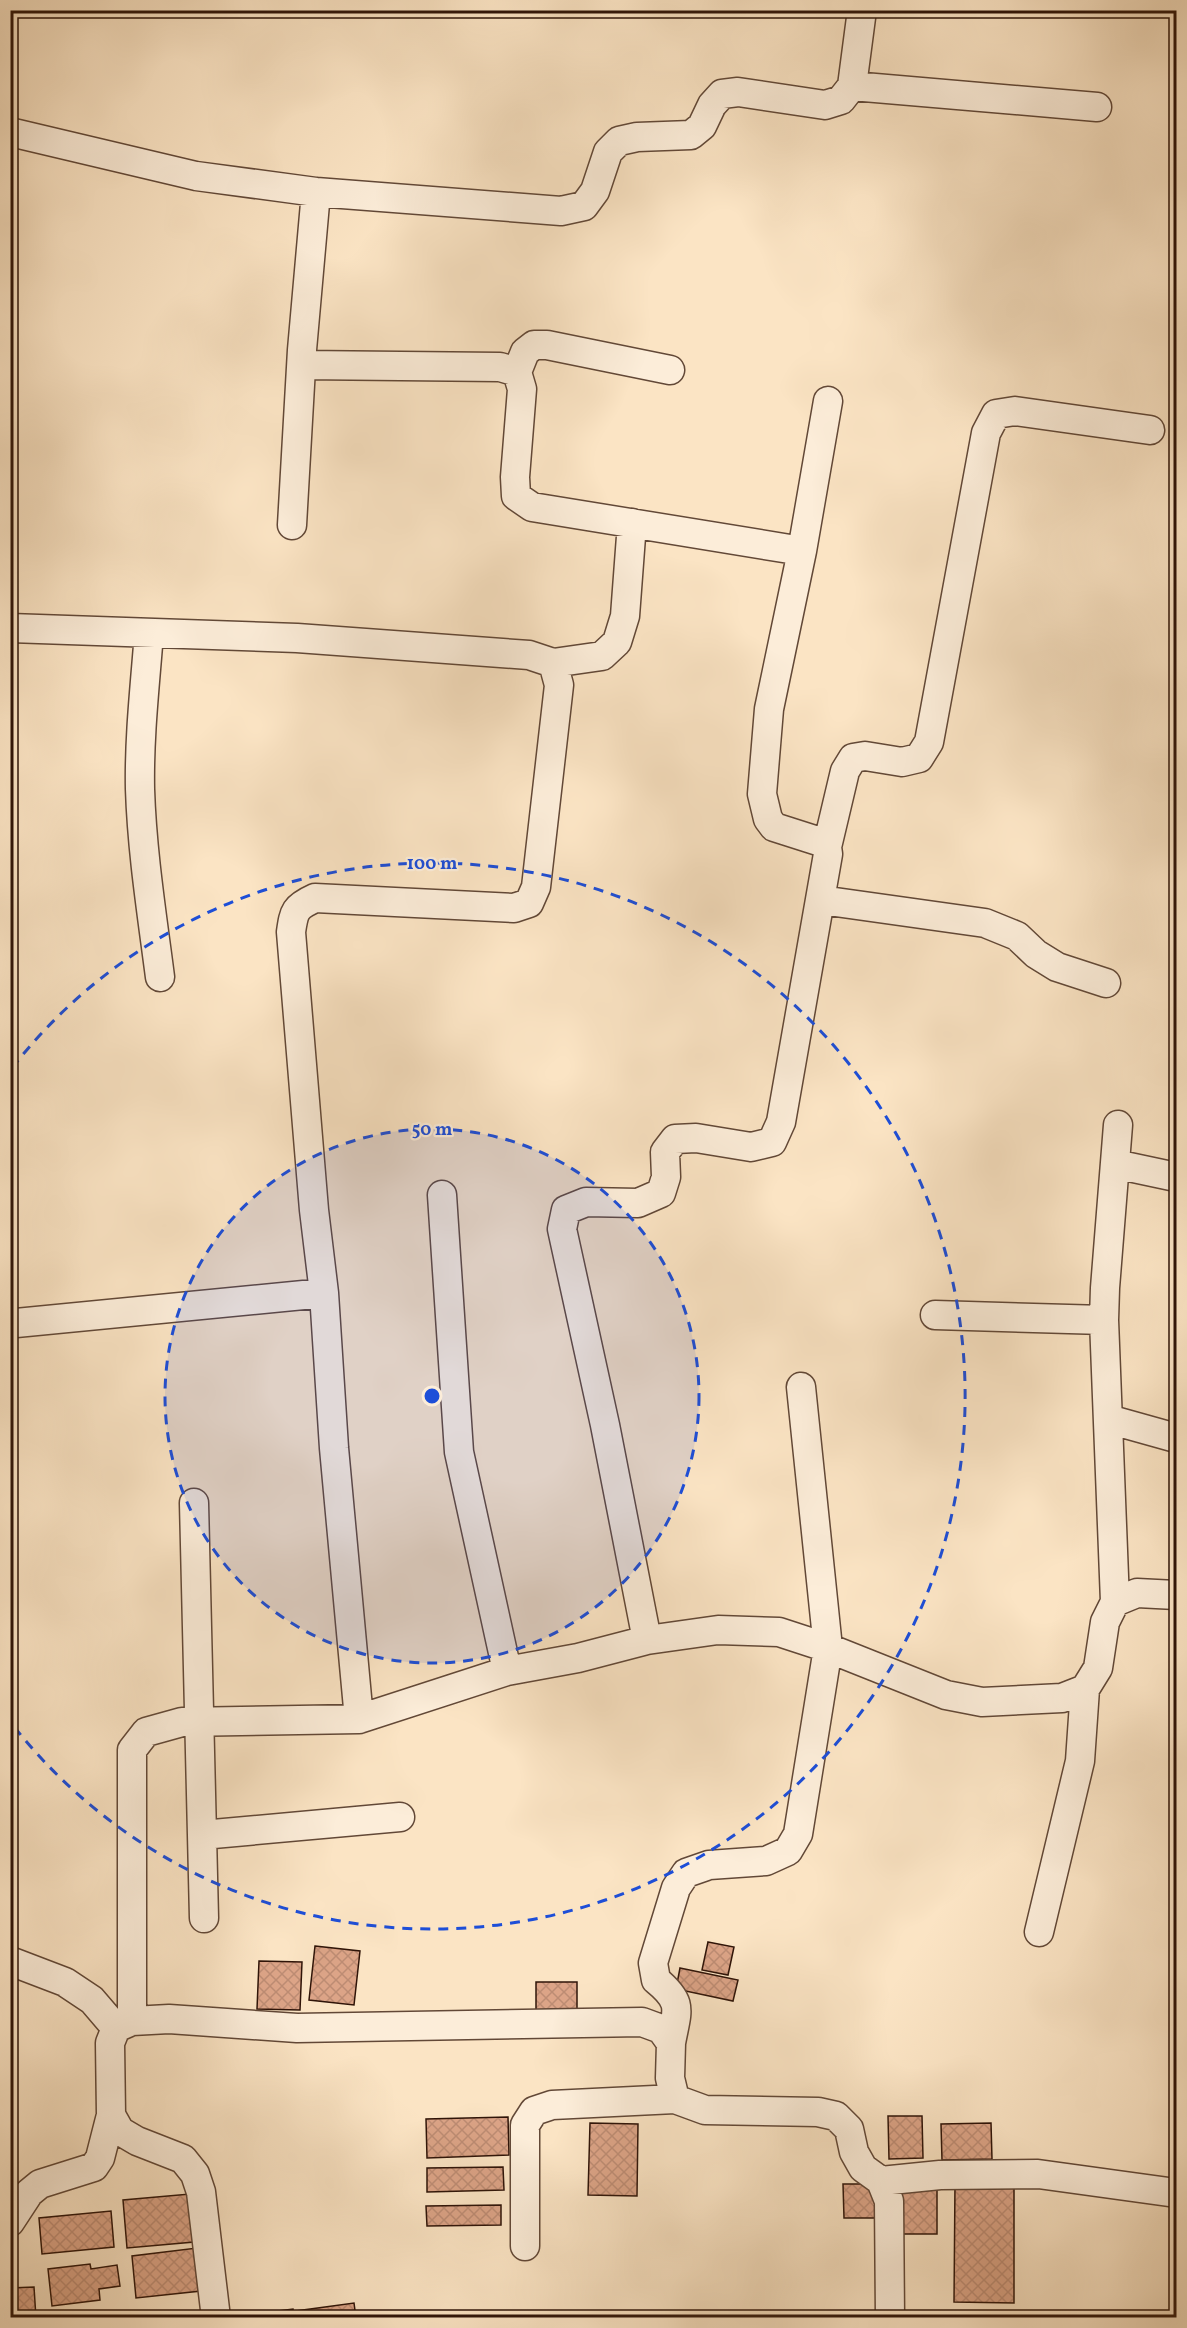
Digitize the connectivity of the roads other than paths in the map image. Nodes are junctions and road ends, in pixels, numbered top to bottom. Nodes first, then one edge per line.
1 (862, 10) edge
2 (852, 86) junction
3 (1097, 107) dead end
4 (10, 132) edge
5 (316, 192) junction
6 (302, 365) junction
7 (670, 370) dead end
8 (517, 372) junction
9 (828, 400) dead end
10 (1150, 430) dead end
11 (632, 523) junction
12 (292, 525) dead end
13 (802, 551) junction
14 (10, 628) edge
15 (149, 633) junction
16 (553, 663) junction
17 (827, 847) junction
18 (821, 900) junction
19 (160, 977) dead end
20 (1106, 984) dead end
21 (1118, 1125) dead end
22 (1114, 1164) junction
23 (1176, 1177) edge
24 (442, 1195) dead end
25 (324, 1293) junction
26 (935, 1315) dead end
27 (1104, 1320) junction
28 (16, 1323) dead end
29 (801, 1387) dead end
30 (1108, 1419) junction
31 (1176, 1438) edge
32 (194, 1503) dead end
33 (1176, 1595) edge
34 (1115, 1602) junction
35 (647, 1640) junction
36 (828, 1648) junction
37 (507, 1671) junction
38 (1085, 1689) junction
39 (359, 1719) junction
40 (200, 1721) junction
41 (400, 1817) dead end
42 (202, 1835) junction
43 (204, 1918) dead end
44 (1039, 1932) dead end
45 (10, 1961) edge
46 (124, 2024) junction
47 (670, 2043) junction
48 (675, 2099) junction
49 (111, 2115) junction
50 (881, 2181) junction
51 (1176, 2193) edge
52 (10, 2222) edge
53 (525, 2246) dead end
54 (216, 2318) edge
55 (890, 2318) edge

1 - 2 street
2 - 3 street
2 - 5 street
4 - 5 street
5 - 6 street
6 - 8 street
6 - 12 street
7 - 8 street
8 - 11 street
9 - 13 street
10 - 17 street
11 - 13 street
11 - 16 street
13 - 17 street
14 - 15 street
15 - 16 street
15 - 19 street
16 - 25 street
17 - 18 street
18 - 20 street
18 - 35 street
21 - 22 street
22 - 23 street
22 - 27 street
24 - 37 street
25 - 28 street
25 - 39 street
26 - 27 street
27 - 30 street
29 - 36 street
30 - 31 street
30 - 34 street
32 - 40 street
33 - 34 street
34 - 38 street
35 - 36 street
35 - 37 street
36 - 38 street
36 - 47 street
37 - 39 street
38 - 44 street
39 - 40 street
40 - 42 street
40 - 46 street
41 - 42 street
42 - 43 street
45 - 46 street
46 - 47 street
46 - 49 street
47 - 48 street
48 - 50 street
48 - 53 street
49 - 52 street
49 - 54 street
50 - 51 street
50 - 55 street

